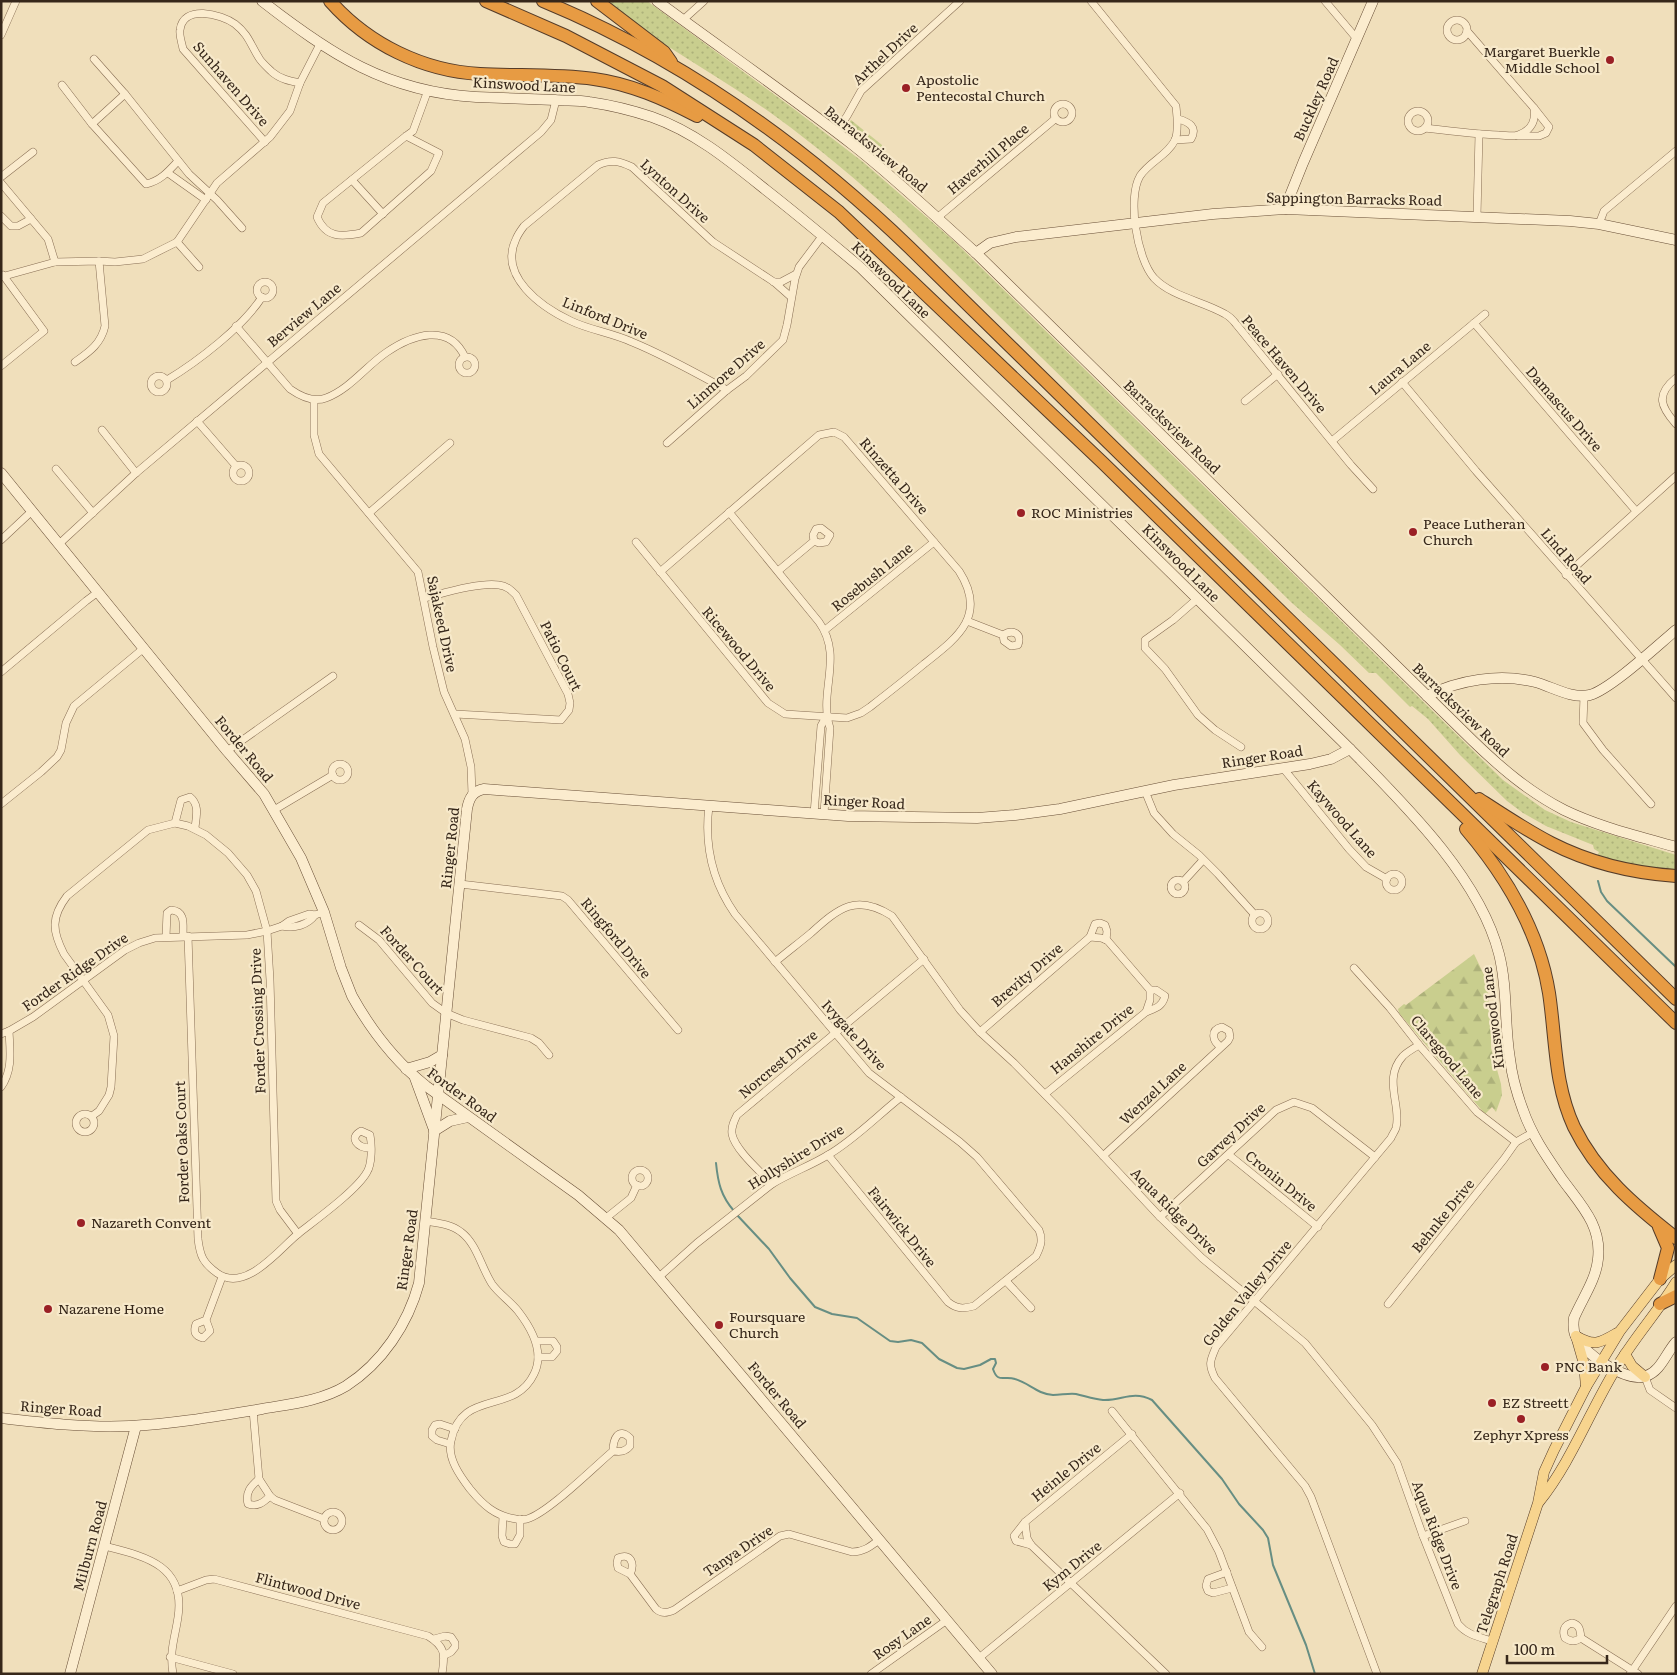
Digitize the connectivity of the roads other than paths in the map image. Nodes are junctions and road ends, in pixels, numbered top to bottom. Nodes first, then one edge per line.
1 (16, 1) edge
2 (262, 1) edge
3 (330, 1) edge
4 (486, 1) edge
5 (543, 1) edge
6 (597, 1) edge
7 (657, 1) edge
8 (704, 1) edge
9 (960, 1) edge
10 (1091, 1) edge
11 (1325, 1) edge
12 (1373, 1) edge
13 (682, 20) junction
14 (1467, 32) dead end
15 (1, 35) edge
16 (1357, 39) junction
17 (320, 44) junction
18 (94, 59) dead end
19 (676, 68) junction
20 (300, 83) junction
21 (62, 85) dead end
22 (428, 90) junction
23 (125, 94) junction
24 (556, 100) junction
25 (1534, 108) junction
26 (1055, 118) dead end
27 (1178, 119) junction
28 (92, 124) junction
29 (1425, 128) dead end
30 (836, 132) junction
31 (1479, 134) junction
32 (406, 136) junction
33 (1517, 136) junction
34 (1175, 140) junction
35 (265, 142) junction
36 (754, 145) junction
37 (1676, 151) edge
38 (33, 152) dead end
39 (178, 161) junction
40 (168, 172) junction
41 (1, 177) edge
42 (352, 180) junction
43 (1, 183) edge
44 (208, 197) junction
45 (1286, 209) junction
46 (383, 214) junction
47 (1, 216) edge
48 (1477, 216) junction
49 (937, 218) junction
50 (31, 219) junction
51 (1136, 223) junction
52 (1598, 224) junction
53 (242, 228) dead end
54 (822, 235) junction
55 (515, 239) joint
56 (1676, 240) edge
57 (178, 242) junction
58 (976, 253) junction
59 (98, 260) junction
60 (55, 262) junction
61 (199, 266) dead end
62 (796, 274) junction
63 (2, 276) edge
64 (774, 282) junction
65 (262, 297) dead end
66 (791, 297) junction
67 (1485, 314) dead end
68 (1474, 323) junction
69 (236, 326) junction
70 (464, 357) dead end
71 (75, 362) dead end
72 (267, 362) junction
73 (1, 366) edge
74 (1278, 374) junction
75 (1676, 378) edge
76 (167, 380) dead end
77 (1402, 382) junction
78 (727, 390) junction
79 (314, 400) junction
80 (1245, 401) dead end
81 (197, 421) junction
82 (1676, 424) edge
83 (102, 430) dead end
84 (1332, 441) junction
85 (450, 443) dead end
86 (667, 443) dead end
87 (236, 466) dead end
88 (56, 469) dead end
89 (136, 472) junction
90 (1, 473) edge
91 (1676, 476) edge
92 (1373, 489) dead end
93 (32, 511) junction
94 (1636, 511) junction
95 (729, 512) junction
96 (94, 513) junction
97 (369, 513) junction
98 (1, 540) edge
99 (814, 541) dead end
100 (636, 542) dead end
101 (934, 542) junction
102 (59, 544) junction
103 (778, 571) junction
104 (660, 572) junction
105 (1566, 575) junction
106 (98, 592) junction
107 (424, 598) junction
108 (1197, 599) junction
109 (967, 621) junction
110 (825, 630) junction
111 (1676, 630) edge
112 (1003, 635) dead end
113 (144, 648) junction
114 (1641, 659) junction
115 (1, 672) edge
116 (333, 676) dead end
117 (1426, 696) junction
118 (1584, 696) junction
119 (1676, 698) edge
120 (455, 714) junction
121 (826, 717) junction
122 (1241, 747) dead end
123 (1350, 749) junction
124 (227, 751) junction
125 (1283, 768) junction
126 (333, 775) dead end
127 (1424, 779) junction
128 (1456, 784) junction
129 (1145, 791) junction
130 (472, 794) junction
131 (1, 804) edge
132 (1651, 804) dead end
133 (709, 806) junction
134 (274, 810) junction
135 (819, 814) junction
136 (175, 823) junction
137 (195, 828) junction
138 (1676, 848) edge
139 (1203, 860) junction
140 (1676, 876) edge
141 (1387, 880) dead end
142 (1182, 882) dead end
143 (460, 884) junction
144 (319, 914) junction
145 (1255, 915) dead end
146 (359, 925) dead end
147 (267, 931) junction
148 (186, 936) junction
149 (166, 937) junction
150 (1090, 937) junction
151 (1106, 940) junction
152 (924, 959) junction
153 (775, 962) junction
154 (1354, 968) dead end
155 (83, 980) junction
156 (1150, 990) junction
157 (1676, 999) edge
158 (446, 1012) junction
159 (1146, 1012) junction
160 (1676, 1023) edge
161 (678, 1030) dead end
162 (9, 1031) junction
163 (980, 1032) junction
164 (834, 1033) junction
165 (1, 1034) edge
166 (1419, 1045) junction
167 (1220, 1047) dead end
168 (442, 1055) junction
169 (549, 1055) dead end
170 (406, 1069) junction
171 (414, 1077) junction
172 (1, 1087) edge
173 (1045, 1094) junction
174 (438, 1095) junction
175 (900, 1097) junction
176 (92, 1116) dead end
177 (468, 1117) junction
178 (434, 1131) junction
179 (1532, 1133) junction
180 (1516, 1142) junction
181 (370, 1148) dead end
182 (828, 1155) junction
183 (1229, 1155) junction
184 (1103, 1156) junction
185 (1375, 1157) junction
186 (772, 1184) junction
187 (638, 1185) dead end
188 (1160, 1217) junction
189 (606, 1218) junction
190 (425, 1221) junction
191 (1657, 1223) junction
192 (1318, 1227) junction
193 (298, 1234) junction
194 (1676, 1238) edge
195 (1676, 1265) edge
196 (222, 1277) junction
197 (659, 1277) junction
198 (1660, 1279) junction
199 (1006, 1281) junction
200 (1676, 1282) edge
201 (1676, 1296) edge
202 (1254, 1302) junction
203 (1388, 1304) dead end
204 (1660, 1304) junction
205 (1031, 1308) dead end
206 (206, 1320) dead end
207 (1620, 1331) junction
208 (1576, 1336) junction
209 (536, 1341) junction
210 (1676, 1342) edge
211 (1625, 1354) junction
212 (538, 1357) junction
213 (1601, 1360) junction
214 (1615, 1370) junction
215 (1645, 1377) junction
216 (1586, 1386) junction
217 (1676, 1408) edge
218 (253, 1410) junction
219 (1112, 1411) dead end
220 (1, 1418) edge
221 (136, 1426) junction
222 (455, 1429) junction
223 (1132, 1434) junction
224 (450, 1444) junction
225 (613, 1451) dead end
226 (260, 1479) junction
227 (1180, 1493) junction
228 (270, 1496) junction
229 (1538, 1503) junction
230 (504, 1517) junction
231 (324, 1519) dead end
232 (520, 1519) junction
233 (1466, 1521) dead end
234 (1025, 1522) junction
235 (1423, 1536) junction
236 (879, 1540) junction
237 (1031, 1545) junction
238 (104, 1546) junction
239 (1227, 1572) junction
240 (630, 1574) dead end
241 (1071, 1584) junction
242 (1232, 1588) junction
243 (177, 1591) junction
244 (1676, 1606) edge
245 (947, 1620) junction
246 (1581, 1638) dead end
247 (434, 1639) junction
248 (1492, 1641) junction
249 (1262, 1647) dead end
250 (445, 1656) junction
251 (170, 1657) junction
252 (979, 1658) junction
253 (1633, 1673) edge
254 (70, 1674) edge
255 (172, 1674) edge
256 (233, 1674) edge
257 (442, 1674) edge
258 (871, 1674) edge
259 (992, 1674) edge
260 (1166, 1674) edge
261 (1377, 1674) edge
262 (1482, 1674) edge

1 - 15 street
2 - 17 street, Kinswood Lane
3 - 36 highway
4 - 36 highway
5 - 19 highway
6 - 19 highway
7 - 13 street, Barracksview Road
8 - 13 street
9 - 30 street, Arthel Drive
10 - 27 street
11 - 16 street
12 - 16 street, Buckley Road
13 - 30 street, Barracksview Road
14 - 25 street
16 - 45 street, Buckley Road
17 - 20 street
17 - 22 street, Kinswood Lane
18 - 23 street
19 - 128 highway
20 - 35 street
20 - 35 street, Sunhaven Drive
21 - 28 street
22 - 24 street, Kinswood Lane
22 - 32 street
23 - 28 street
23 - 39 street
24 - 54 street, Kinswood Lane
24 - 72 street, Berview Lane
25 - 33 street
25 - 33 street
26 - 49 street, Haverhill Place
27 - 34 street
27 - 34 street, Peace Haven Drive
28 - 40 street
29 - 31 street
30 - 49 street, Barracksview Road
31 - 33 street
31 - 48 street
32 - 42 street
32 - 46 street
34 - 51 street, Peace Haven Drive
35 - 44 street
36 - 127 highway
37 - 52 street
38 - 41 street
39 - 40 street
39 - 44 street
40 - 44 street
42 - 46 street
42 - 46 street
43 - 50 street
44 - 53 street
44 - 57 street
45 - 48 street, Sappington Barracks Road
45 - 51 street, Sappington Barracks Road
47 - 50 street
48 - 52 street, Sappington Barracks Road
49 - 58 street, Barracksview Road
50 - 60 street
51 - 58 street, Sappington Barracks Road
51 - 74 street, Peace Haven Drive
52 - 56 street, Sappington Barracks Road
54 - 62 street, Linmore Drive
54 - 108 street, Kinswood Lane
55 - 64 street, Lynton Drive
55 - 78 street, Linford Drive
57 - 59 street
57 - 61 street
58 - 117 street, Barracksview Road
59 - 60 street
59 - 71 street
60 - 63 street
62 - 64 street
62 - 66 street, Linmore Drive
63 - 73 street
64 - 66 street, Lynton Drive
65 - 69 street
66 - 78 street, Linmore Drive
67 - 68 street, Laura Lane
68 - 77 street, Laura Lane
68 - 94 street, Damascus Drive
69 - 72 street
69 - 76 street
70 - 79 street
72 - 79 street
72 - 81 street, Berview Lane
74 - 80 street
74 - 84 street, Peace Haven Drive
75 - 82 street
77 - 84 street, Laura Lane
77 - 105 street, Lind Road
78 - 86 street, Linmore Drive
79 - 97 street, Sajakeed Drive
81 - 87 street
81 - 89 street, Berview Lane
83 - 89 street
84 - 92 street, Peace Haven Drive
85 - 97 street
88 - 96 street
89 - 96 street, Berview Lane
90 - 93 street, Forder Road
91 - 94 street
93 - 98 street
93 - 102 street, Forder Road
94 - 105 street
95 - 101 street, Rinzetta Drive
95 - 103 street
95 - 104 street, Rinzetta Drive
96 - 102 street, Berview Lane
97 - 107 street, Sajakeed Drive
99 - 103 street
100 - 104 street, Ricewood Drive
101 - 109 street, Rinzetta Drive
101 - 110 street, Rosebush Lane
102 - 106 street, Forder Road
103 - 110 street
104 - 121 street, Ricewood Drive
105 - 114 street, Lind Road
106 - 113 street, Forder Road
106 - 115 street
107 - 120 street, Sajakeed Drive
107 - 120 street, Patio Court
108 - 122 street
108 - 123 street, Kinswood Lane
109 - 112 street
109 - 121 street, Ricewood Drive
110 - 121 street
111 - 114 street
113 - 124 street, Forder Road
113 - 131 street
114 - 118 street
114 - 119 street, Lind Road
116 - 124 street
117 - 118 street
117 - 138 street, Barracksview Road
118 - 132 street
120 - 130 street, Sajakeed Drive
121 - 135 street
123 - 125 street, Ringer Road
123 - 179 street, Kinswood Lane
124 - 134 street, Forder Road
125 - 129 street, Ringer Road
125 - 141 street, Kaywood Lane
126 - 134 street
127 - 160 highway
127 - 191 highway
128 - 140 highway
128 - 157 highway
129 - 135 street, Ringer Road
129 - 139 street
130 - 133 street, Ringer Road
130 - 143 street, Ringer Road
133 - 135 street, Ringer Road
133 - 153 street, Ivygate Drive
134 - 144 street, Forder Road
136 - 137 street, Forder Crossing Drive
136 - 137 street
136 - 155 street, Forder Crossing Drive
137 - 147 street, Forder Crossing Drive
139 - 142 street
139 - 145 street
143 - 158 street, Ringer Road
143 - 161 street, Ringford Drive
144 - 147 street, Forder Ridge Drive
144 - 170 street, Forder Road
146 - 158 street, Forder Court
147 - 148 street, Forder Ridge Drive
147 - 193 street, Forder Crossing Drive
148 - 149 street, Forder Ridge Drive
148 - 149 street
148 - 196 street, Forder Oaks Court
149 - 155 street, Forder Ridge Drive
150 - 151 street
150 - 151 street, Brevity Drive
150 - 163 street, Brevity Drive
151 - 156 street, Brevity Drive
152 - 153 street, Aqua Ridge Drive
152 - 163 street, Aqua Ridge Drive
152 - 164 street, Norcrest Drive
153 - 164 street, Ivygate Drive
154 - 166 street, Claregood Lane
155 - 162 street, Forder Ridge Drive
155 - 176 street, Forder Crossing Drive
156 - 159 street, Hanshire Drive
156 - 159 street, Brevity Drive
158 - 168 street, Ringer Road
158 - 169 street, Forder Court
159 - 173 street, Hanshire Drive
162 - 165 street, Forder Ridge Drive
162 - 172 street
163 - 173 street, Aqua Ridge Drive
164 - 175 street, Ivygate Drive
164 - 186 street, Norcrest Drive
166 - 180 street, Claregood Lane
166 - 185 street, Golden Valley Drive
167 - 184 street, Wenzel Lane
168 - 170 street
168 - 174 street, Ringer Road
170 - 171 street, Forder Road
171 - 174 street, Forder Road
171 - 178 street
173 - 184 street, Aqua Ridge Drive
174 - 177 street, Forder Road
174 - 178 street, Ringer Road
175 - 182 street, Hollyshire Drive
175 - 199 street, Ivygate Drive
177 - 178 street
177 - 189 street, Forder Road
178 - 190 street, Ringer Road
179 - 180 street
179 - 208 street, Kinswood Lane
180 - 203 street, Behnke Drive
181 - 193 street
182 - 186 street, Hollyshire Drive
182 - 199 street, Fairwick Drive
183 - 185 street, Garvey Drive
183 - 188 street, Garvey Drive
183 - 192 street, Cronin Drive
184 - 188 street, Aqua Ridge Drive
185 - 192 street, Golden Valley Drive
186 - 197 street, Hollyshire Drive
187 - 189 street
188 - 202 street, Aqua Ridge Drive
189 - 197 street, Forder Road
190 - 209 street
190 - 218 street, Ringer Road
191 - 194 highway
191 - 198 highway
192 - 202 street, Golden Valley Drive
193 - 196 street
195 - 198 main road, Telegraph Road
196 - 206 street
197 - 236 street, Forder Road
198 - 207 main road, Telegraph Road
199 - 205 street
200 - 204 main road, Telegraph Road
201 - 204 highway
202 - 235 street, Aqua Ridge Drive
202 - 261 street, Golden Valley Drive
204 - 211 main road, Telegraph Road
207 - 208 main road
207 - 213 main road, Telegraph Road
208 - 213 street
208 - 216 main road
209 - 212 street
209 - 212 street
210 - 215 street
211 - 214 main road, Telegraph Road
211 - 215 main road
212 - 222 street
213 - 214 street
213 - 216 main road, Telegraph Road
214 - 215 street
214 - 229 main road, Telegraph Road
215 - 217 street
216 - 229 main road, Telegraph Road
218 - 221 street, Ringer Road
218 - 226 street
219 - 223 street
220 - 221 street, Ringer Road
221 - 238 street, Milburn Road
222 - 224 street
222 - 224 street
223 - 227 street
223 - 234 street, Heinle Drive
224 - 230 street
225 - 232 street
226 - 228 street
226 - 228 street
227 - 239 street
227 - 241 street, Kym Drive
228 - 231 street
229 - 248 main road, Telegraph Road
230 - 232 street
230 - 232 street
233 - 235 street
234 - 237 street
234 - 237 street
235 - 248 street, Aqua Ridge Drive
236 - 240 street, Tanya Drive
236 - 245 street, Forder Road
237 - 241 street
238 - 243 street
238 - 254 street, Milburn Road
239 - 242 street
239 - 242 street
241 - 252 street, Kym Drive
241 - 260 street
242 - 249 street
243 - 247 street, Flintwood Drive
243 - 251 street
244 - 253 street
245 - 252 street, Forder Road
245 - 258 street, Rosy Lane
246 - 253 street
247 - 250 street
247 - 250 street, Flintwood Drive
248 - 262 main road, Telegraph Road
250 - 257 street, Flintwood Drive
251 - 255 street
251 - 256 street
252 - 259 street, Forder Road

